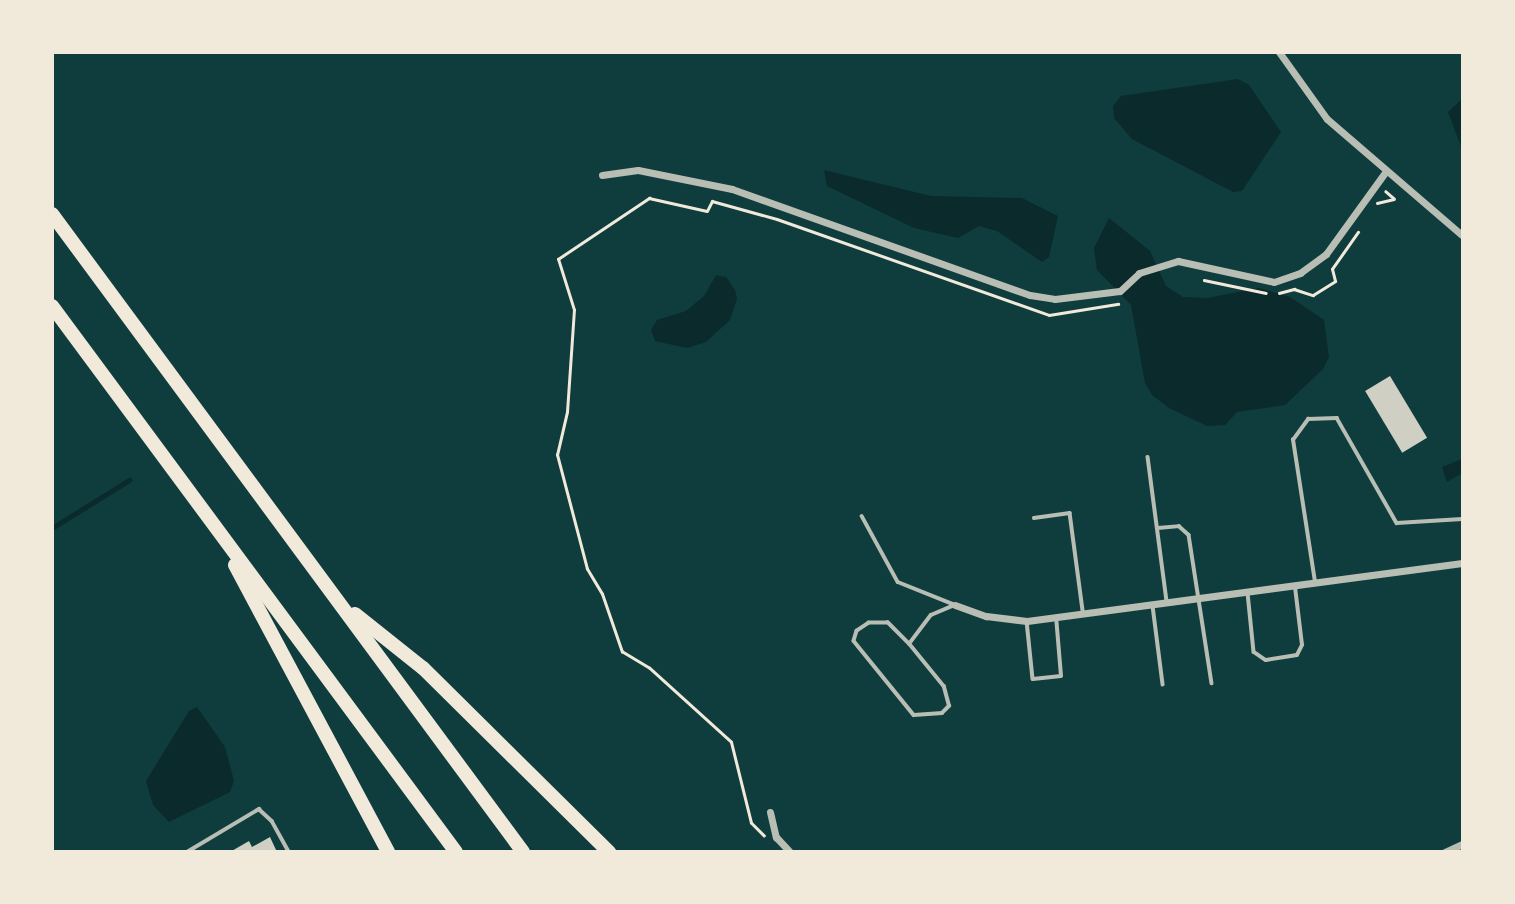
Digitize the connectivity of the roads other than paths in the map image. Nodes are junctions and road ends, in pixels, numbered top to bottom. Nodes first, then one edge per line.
1 (1279, 52) edge
2 (1386, 171) junction
3 (602, 175) dead end
4 (52, 214) edge
5 (1462, 235) edge
6 (52, 306) edge
7 (1149, 457) dead end
8 (862, 516) dead end
9 (1034, 518) dead end
10 (1462, 519) edge
11 (211, 520) junction
12 (1158, 527) junction
13 (1462, 563) edge
14 (1315, 582) junction
15 (1294, 585) junction
16 (1248, 591) junction
17 (1201, 597) junction
18 (340, 602) junction
19 (1168, 602) junction
20 (1153, 604) junction
21 (955, 605) junction
22 (1083, 614) junction
23 (1056, 617) junction
24 (1027, 621) junction
25 (909, 644) junction
26 (1212, 683) dead end
27 (1163, 684) dead end
28 (770, 812) dead end
29 (1462, 844) edge
30 (187, 852) edge
31 (289, 852) edge
32 (388, 852) edge
33 (456, 852) edge
34 (523, 852) edge
35 (610, 852) edge
36 (790, 852) edge
37 (1445, 852) edge

1 - 2 street
2 - 3 street
2 - 5 street
4 - 18 highway
6 - 11 highway
7 - 12 lane
8 - 21 lane
9 - 22 lane
10 - 14 lane
11 - 32 highway
11 - 33 highway
12 - 17 lane
12 - 19 lane
13 - 14 street
14 - 15 street
15 - 16 street
15 - 16 lane
16 - 17 street
17 - 19 street
17 - 26 lane
18 - 34 highway
18 - 35 highway
19 - 20 street
20 - 22 street
20 - 27 lane
21 - 24 street
21 - 25 lane
22 - 23 street
23 - 24 street
23 - 24 lane
25 - 25 lane
28 - 36 street
29 - 37 street
30 - 31 lane

